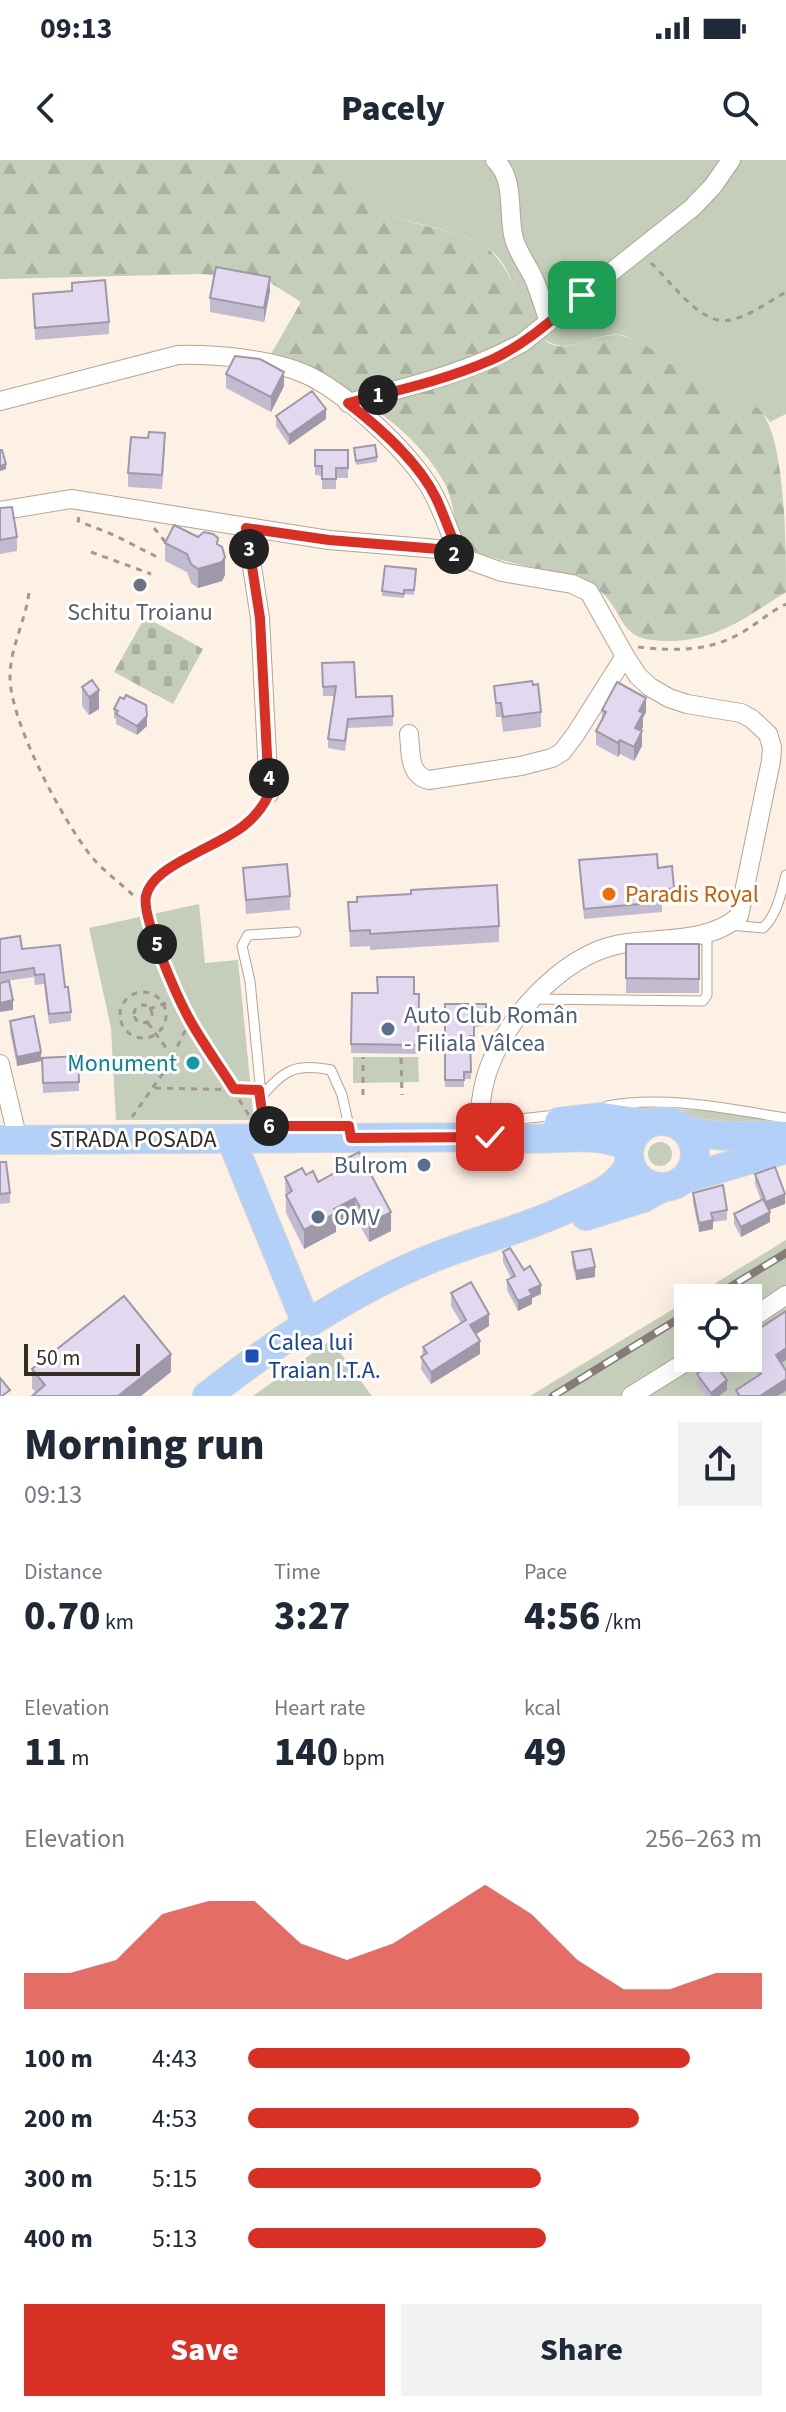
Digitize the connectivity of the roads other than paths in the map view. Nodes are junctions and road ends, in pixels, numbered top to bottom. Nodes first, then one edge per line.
1 (495, 160) edge
2 (731, 160) edge
3 (549, 322) junction
4 (0, 401) edge
5 (348, 403) junction
6 (0, 511) edge
7 (250, 529) junction
8 (460, 555) junction
9 (622, 650) junction
10 (409, 734) dead end
11 (269, 794) joint
12 (786, 875) edge
13 (145, 907) road end
14 (730, 925) junction
15 (296, 932) dead end
16 (707, 932) junction
17 (533, 999) junction
18 (0, 1064) edge
19 (259, 1094) junction
20 (786, 1118) edge
21 (649, 1124) junction
22 (473, 1128) junction
23 (350, 1129) junction
24 (258, 1130) junction
25 (685, 1130) junction
26 (786, 1136) edge
27 (505, 1137) junction
28 (9, 1140) edge
29 (786, 1149) edge
30 (630, 1156) junction
31 (674, 1183) junction
32 (542, 1222) junction
33 (786, 1295) edge
34 (762, 1311) edge
35 (307, 1325) junction
36 (674, 1369) edge
37 (207, 1396) edge
38 (631, 1396) edge

1 - 3 street
2 - 3 street
3 - 5 street
4 - 5 street
5 - 8 street
6 - 7 street
7 - 8 street
7 - 11 street
8 - 9 street
9 - 10 street
9 - 14 street
11 - 13 lane
12 - 14 lane
14 - 16 street
15 - 19 lane
16 - 17 street
16 - 17 lane
17 - 22 street
18 - 28 street
19 - 23 lane
19 - 24 lane
20 - 22 lane
21 - 25 main road
21 - 27 main road, STRADA POSADA
21 - 30 main road
22 - 23 main road, STRADA POSADA
22 - 27 main road, STRADA POSADA
23 - 24 main road, STRADA POSADA
24 - 28 main road, STRADA POSADA
24 - 35 main road
25 - 26 main road
25 - 31 main road
27 - 30 main road, STRADA POSADA
29 - 31 main road
30 - 31 main road
30 - 32 main road
31 - 32 main road
32 - 35 main road
33 - 34 street
35 - 37 main road
36 - 38 street

